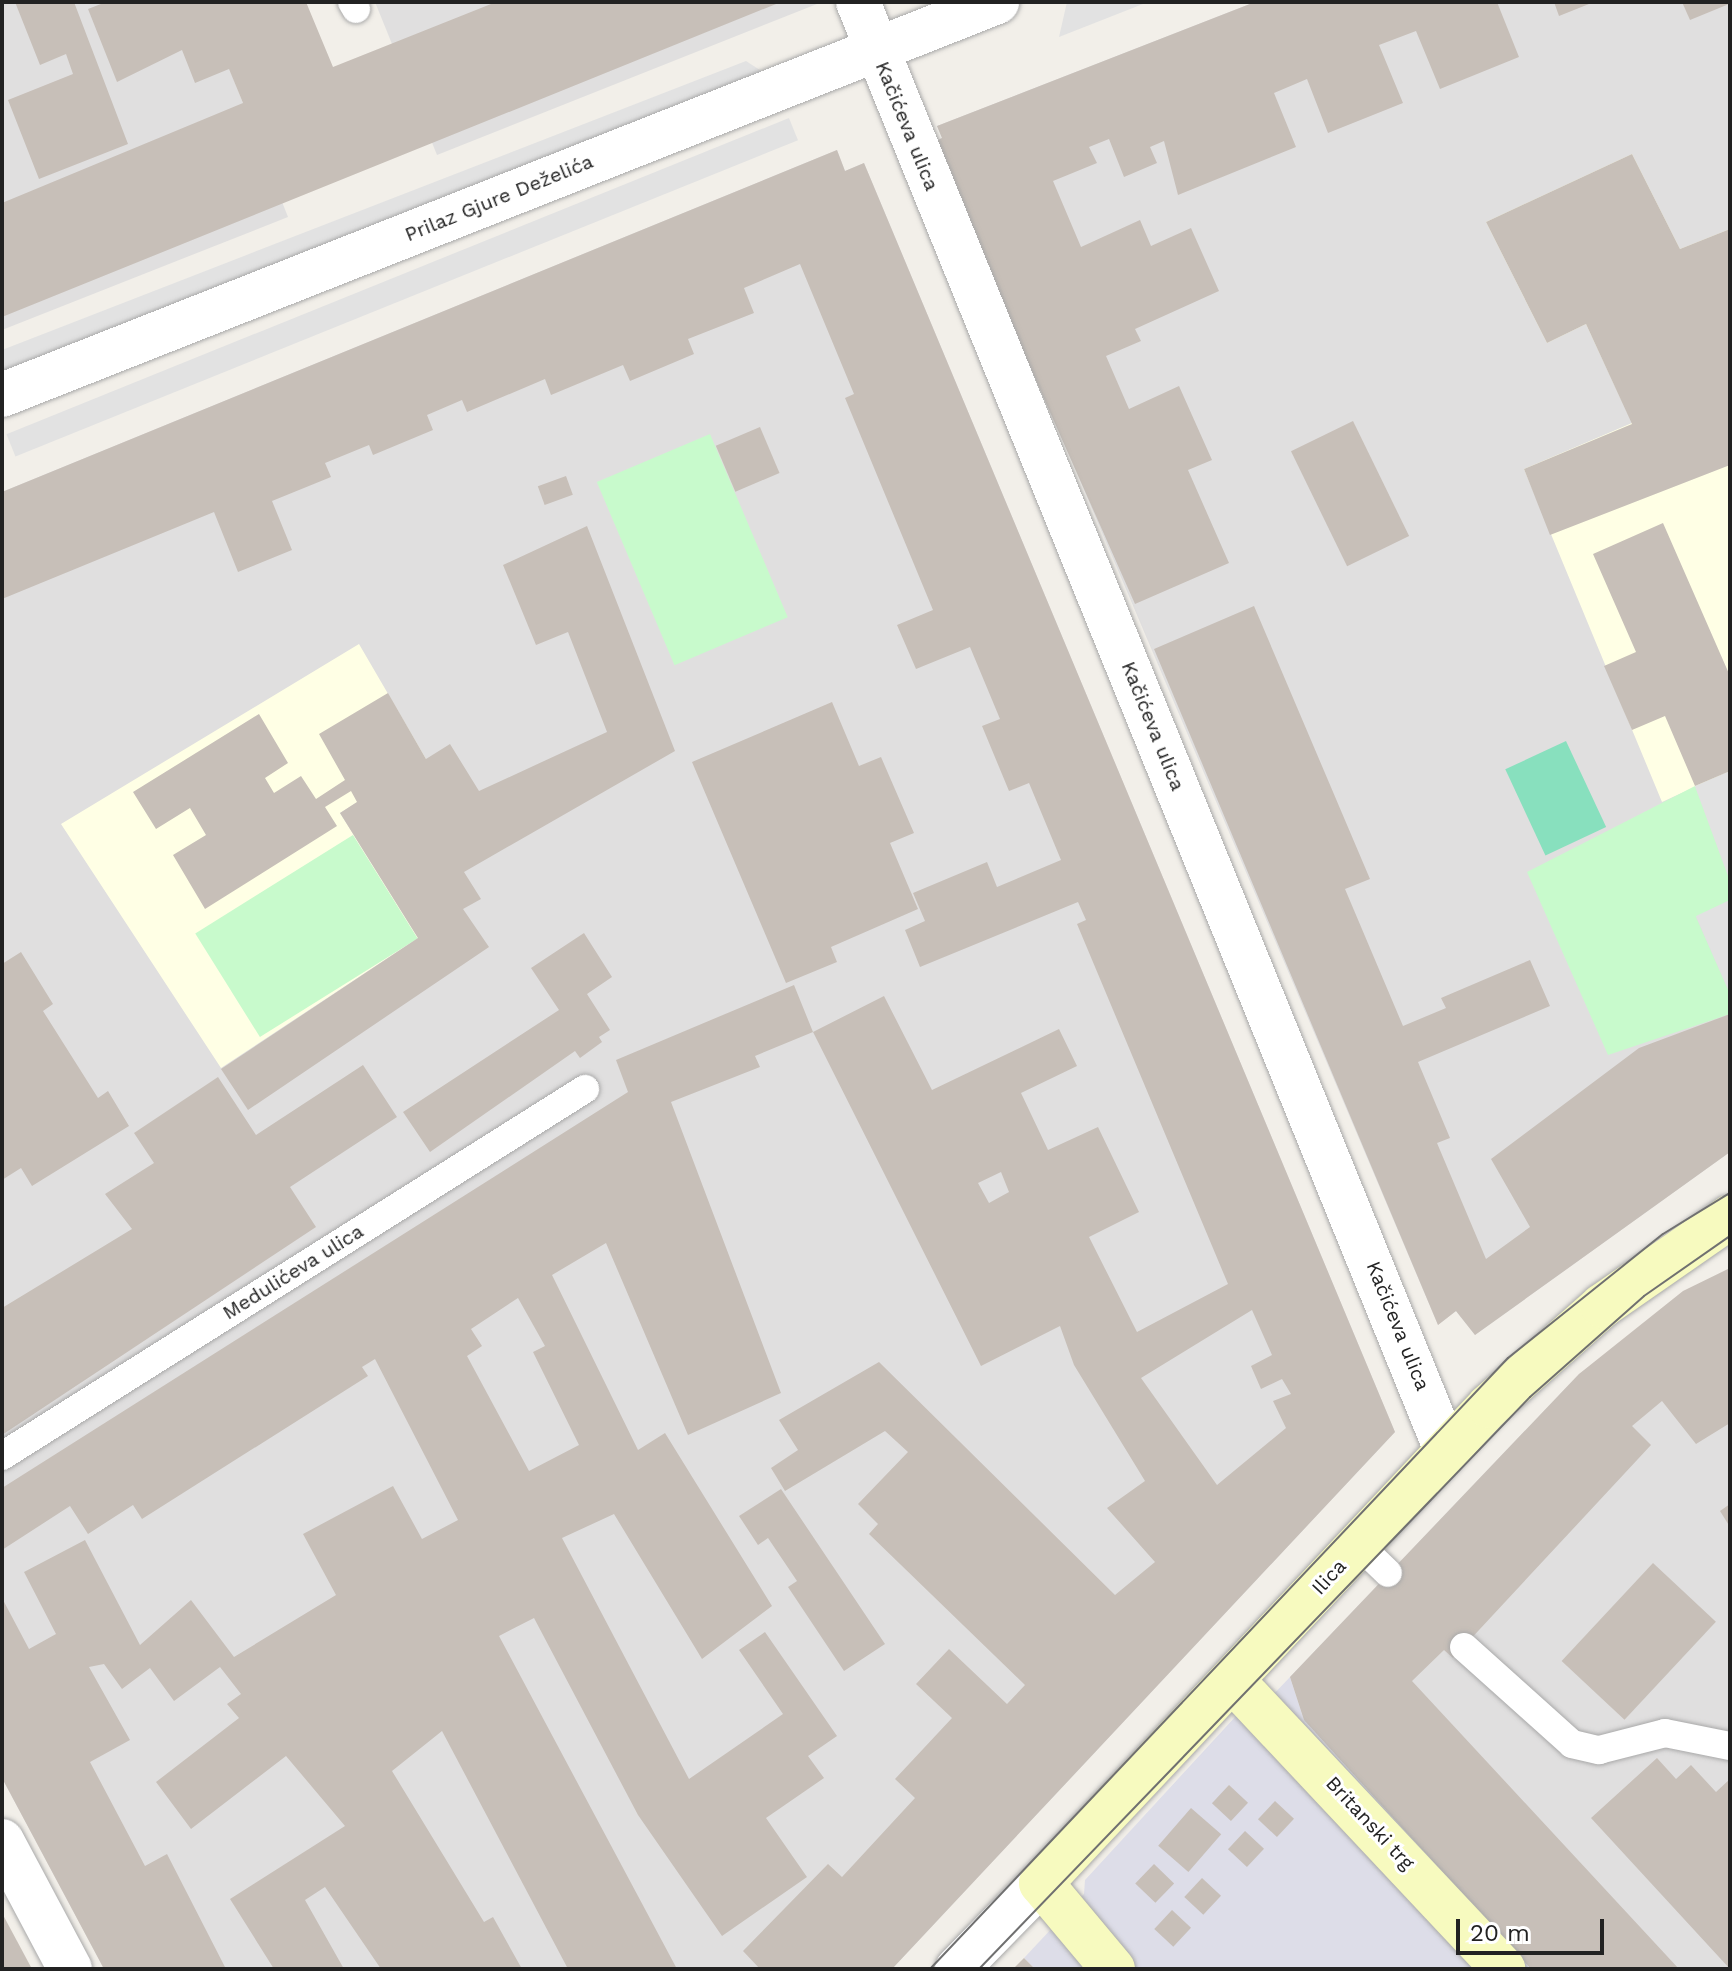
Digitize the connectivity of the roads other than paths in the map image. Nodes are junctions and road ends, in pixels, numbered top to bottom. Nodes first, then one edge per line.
1 (858, 2) edge
2 (997, 2) edge
3 (876, 49) junction
4 (2, 395) edge
5 (585, 1089) dead end
6 (1730, 1217) edge
7 (1446, 1450) junction
8 (2, 1456) edge
9 (1464, 1647) dead end
10 (1233, 1681) junction
11 (1730, 1746) edge
12 (2, 1841) edge
13 (1041, 1883) junction
14 (70, 1969) edge
15 (957, 1969) edge
16 (1113, 1969) edge
17 (1503, 1969) edge

1 - 3 street, Kačićeva ulica
2 - 3 street, Prilaz Gjure Deželića
3 - 4 street, Prilaz Gjure Deželića
3 - 7 street, Kačićeva ulica
5 - 8 lane, Medulićeva ulica
6 - 7 main road, Ilica
7 - 10 main road, Ilica
9 - 11 lane
10 - 13 main road, Ilica
10 - 17 main road, Britanski trg
12 - 14 street
13 - 15 street, Ilica
13 - 16 main road

